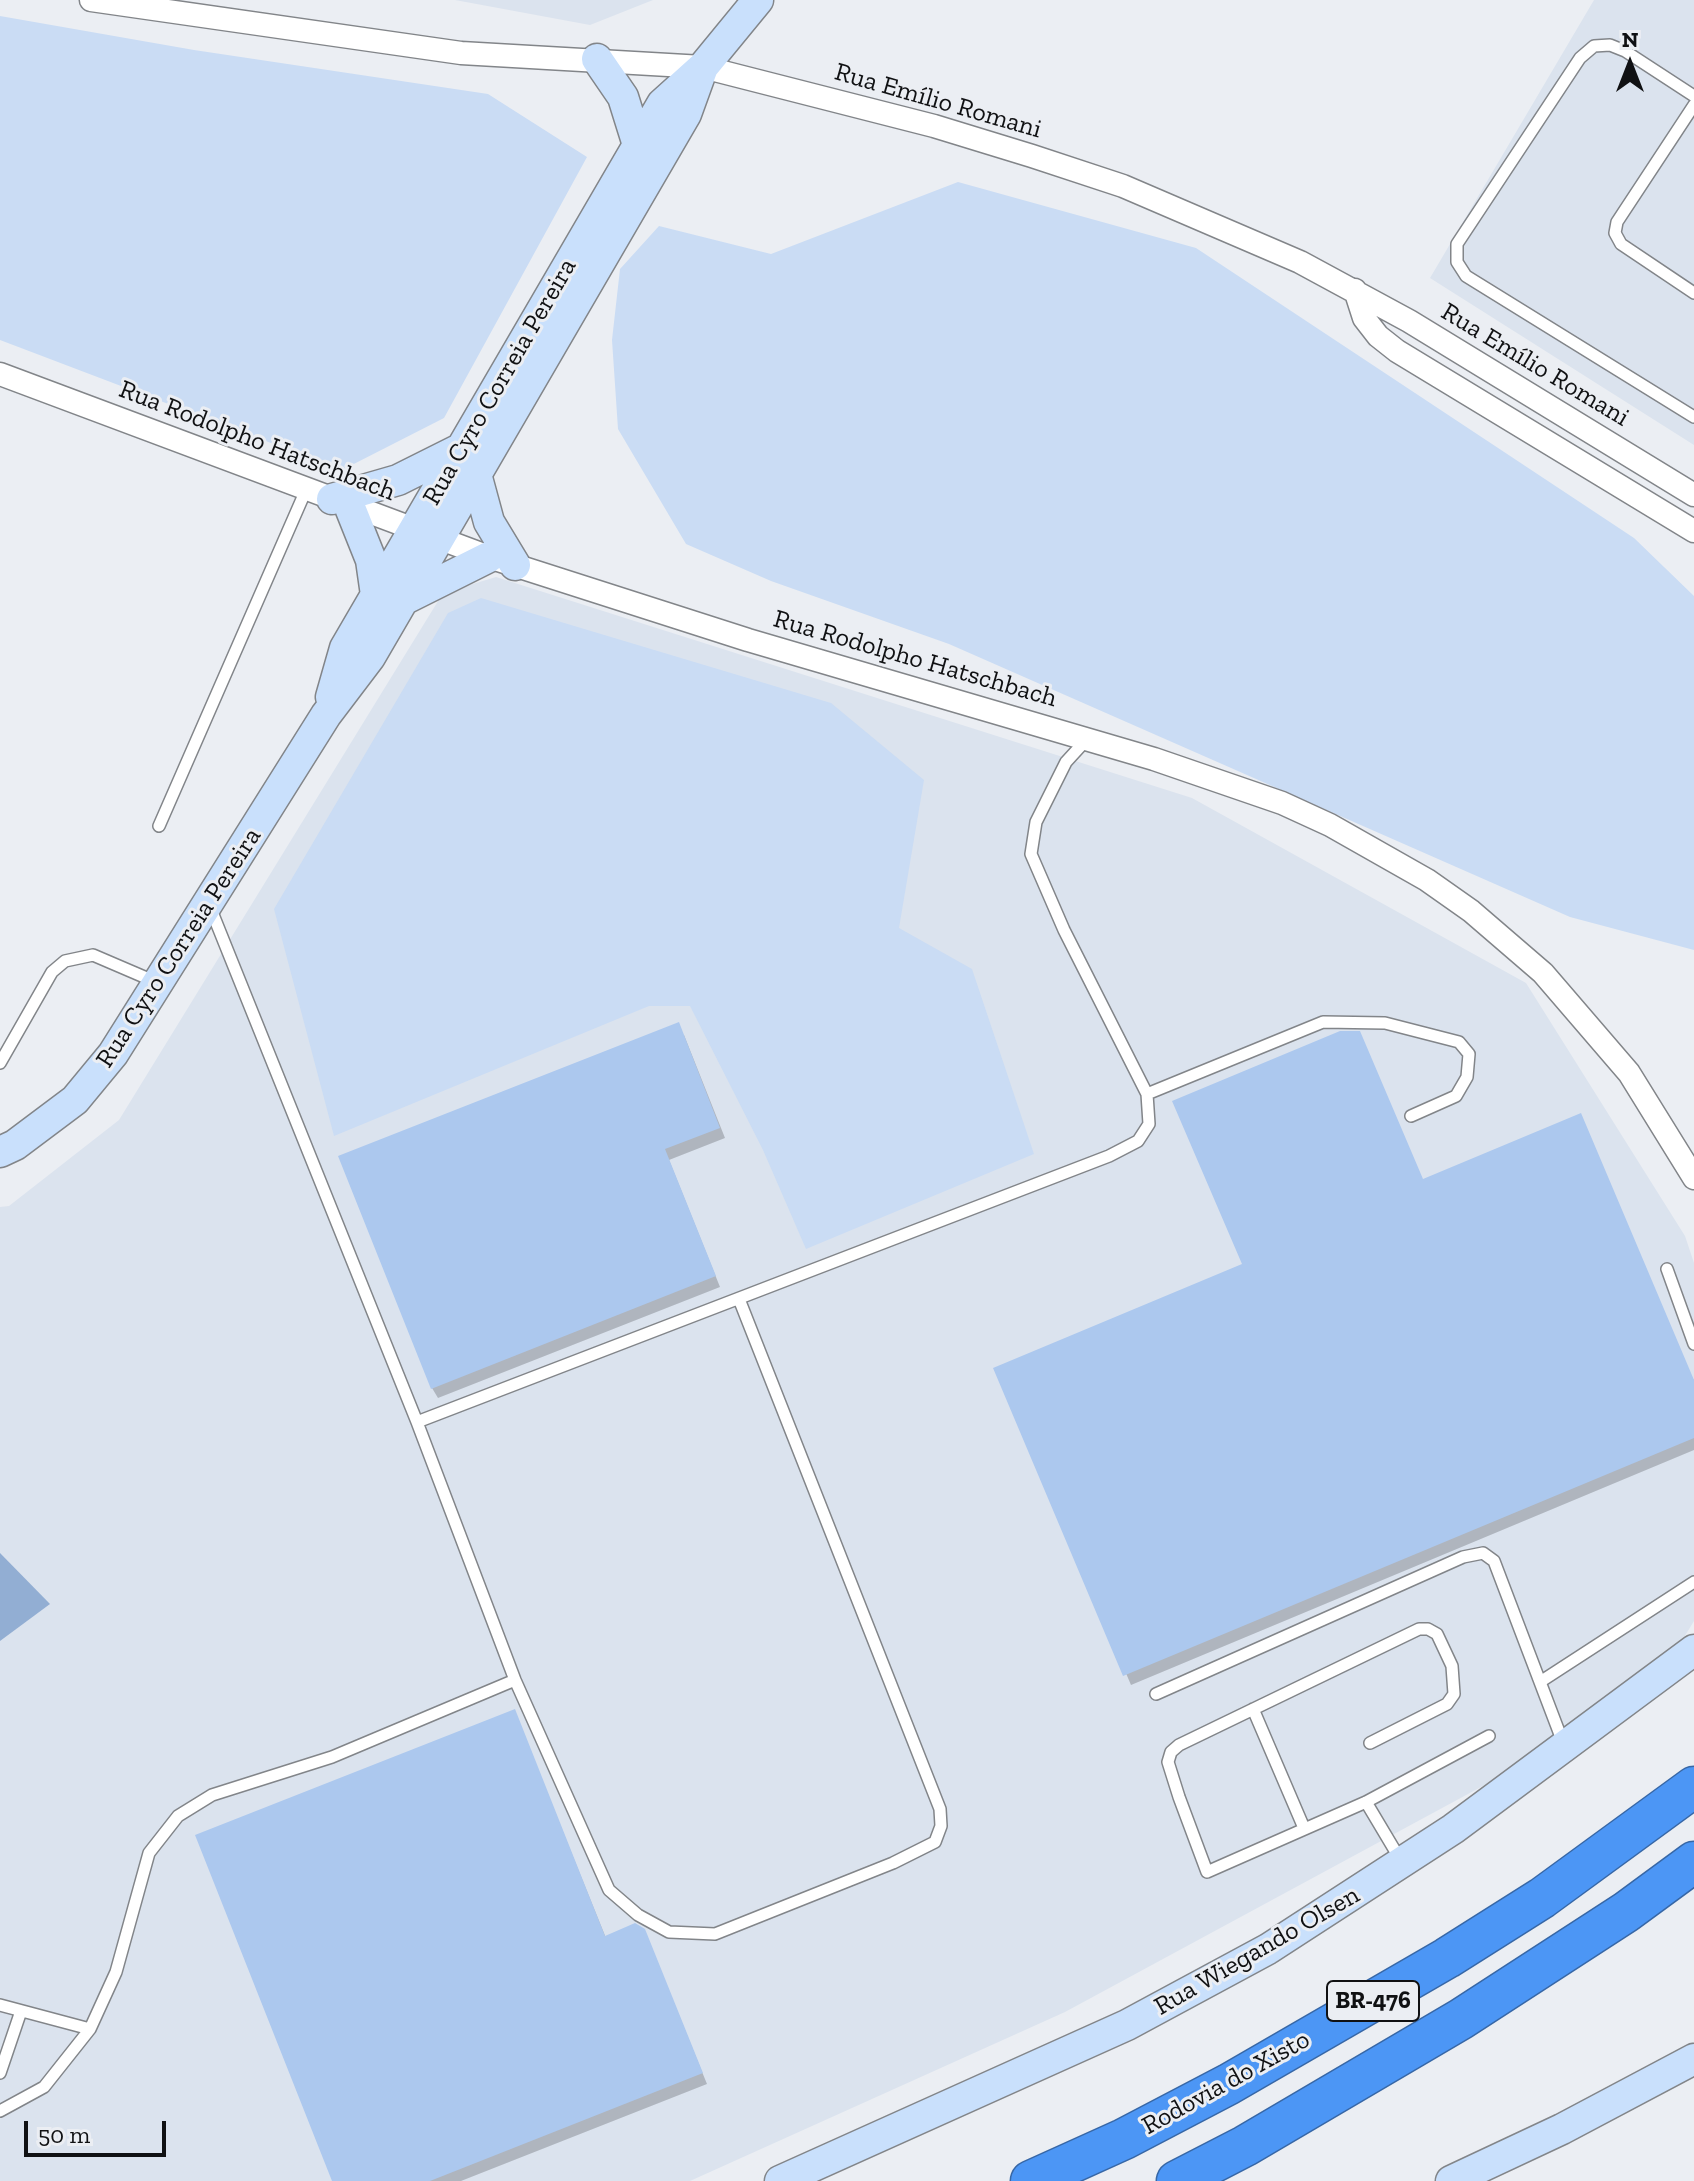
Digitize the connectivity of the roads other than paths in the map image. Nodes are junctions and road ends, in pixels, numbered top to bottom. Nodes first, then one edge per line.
1 (91, 0) edge
2 (758, 0) edge
3 (597, 59) junction
4 (703, 67) junction
5 (1694, 96) edge
6 (1694, 105) edge
7 (638, 145) junction
8 (1355, 290) junction
9 (1694, 293) edge
10 (0, 374) edge
11 (1694, 417) edge
12 (469, 461) junction
13 (1694, 495) edge
14 (329, 498) junction
15 (1694, 531) edge
16 (426, 535) junction
17 (502, 561) junction
18 (390, 597) junction
19 (1088, 738) junction
20 (159, 826) dead end
21 (208, 903) junction
22 (158, 983) junction
23 (0, 1063) edge
24 (1147, 1094) junction
25 (1411, 1116) dead end
26 (0, 1152) edge
27 (1694, 1178) edge
28 (1667, 1269) dead end
29 (739, 1299) junction
30 (1694, 1344) edge
31 (417, 1422) junction
32 (1694, 1582) edge
33 (1694, 1650) edge
34 (515, 1680) junction
35 (1540, 1682) junction
36 (1156, 1694) dead end
37 (1253, 1709) junction
38 (1489, 1736) dead end
39 (1370, 1743) dead end
40 (1565, 1748) junction
41 (1694, 1787) edge
42 (1366, 1802) junction
43 (1304, 1828) junction
44 (1694, 1862) edge
45 (1403, 1863) junction
46 (0, 2005) edge
47 (21, 2011) junction
48 (90, 2029) junction
49 (1694, 2059) edge
50 (0, 2073) edge
51 (0, 2111) edge
52 (780, 2181) edge
53 (1031, 2181) edge
54 (1177, 2181) edge
55 (1451, 2181) edge

1 - 3 street, Rua Emílio Romani
2 - 4 street, Rua Cyro Correia Pereira
3 - 4 street, Rua Emílio Romani
3 - 7 street
4 - 7 street, Rua Cyro Correia Pereira
4 - 8 street, Rua Emílio Romani
4 - 12 street, Rua Cyro Correia Pereira
5 - 11 lane
6 - 9 lane
7 - 12 street, Rua Cyro Correia Pereira
8 - 13 street, Rua Emílio Romani
8 - 15 street
10 - 14 street, Rua Rodolpho Hatschbach
12 - 14 street
12 - 16 street, Rua Cyro Correia Pereira
12 - 17 street
14 - 16 street, Rua Rodolpho Hatschbach
14 - 18 street
14 - 20 lane
16 - 17 street, Rua Rodolpho Hatschbach
16 - 18 street, Rua Cyro Correia Pereira
17 - 18 street
17 - 19 street, Rua Rodolpho Hatschbach
18 - 21 street, Rua Cyro Correia Pereira
19 - 24 lane
19 - 27 street, Rua Rodolpho Hatschbach
21 - 22 street, Rua Cyro Correia Pereira
21 - 31 lane
22 - 23 lane
22 - 26 street, Rua Cyro Correia Pereira
24 - 25 lane
24 - 29 lane
28 - 30 lane
29 - 31 lane
29 - 34 lane
31 - 34 lane
32 - 35 lane
33 - 40 street, Rua Wiegando Olsen
34 - 48 lane
35 - 36 lane
35 - 40 lane
37 - 39 lane
37 - 43 lane
37 - 43 lane
38 - 42 lane
40 - 45 street, Rua Wiegando Olsen
41 - 53 highway, Rodovia do Xisto / BR-476
42 - 43 lane
42 - 45 lane
44 - 54 highway, BR-476
45 - 52 street, Rua Wiegando Olsen
46 - 47 lane
47 - 48 lane
47 - 50 lane
48 - 51 lane
49 - 55 street

